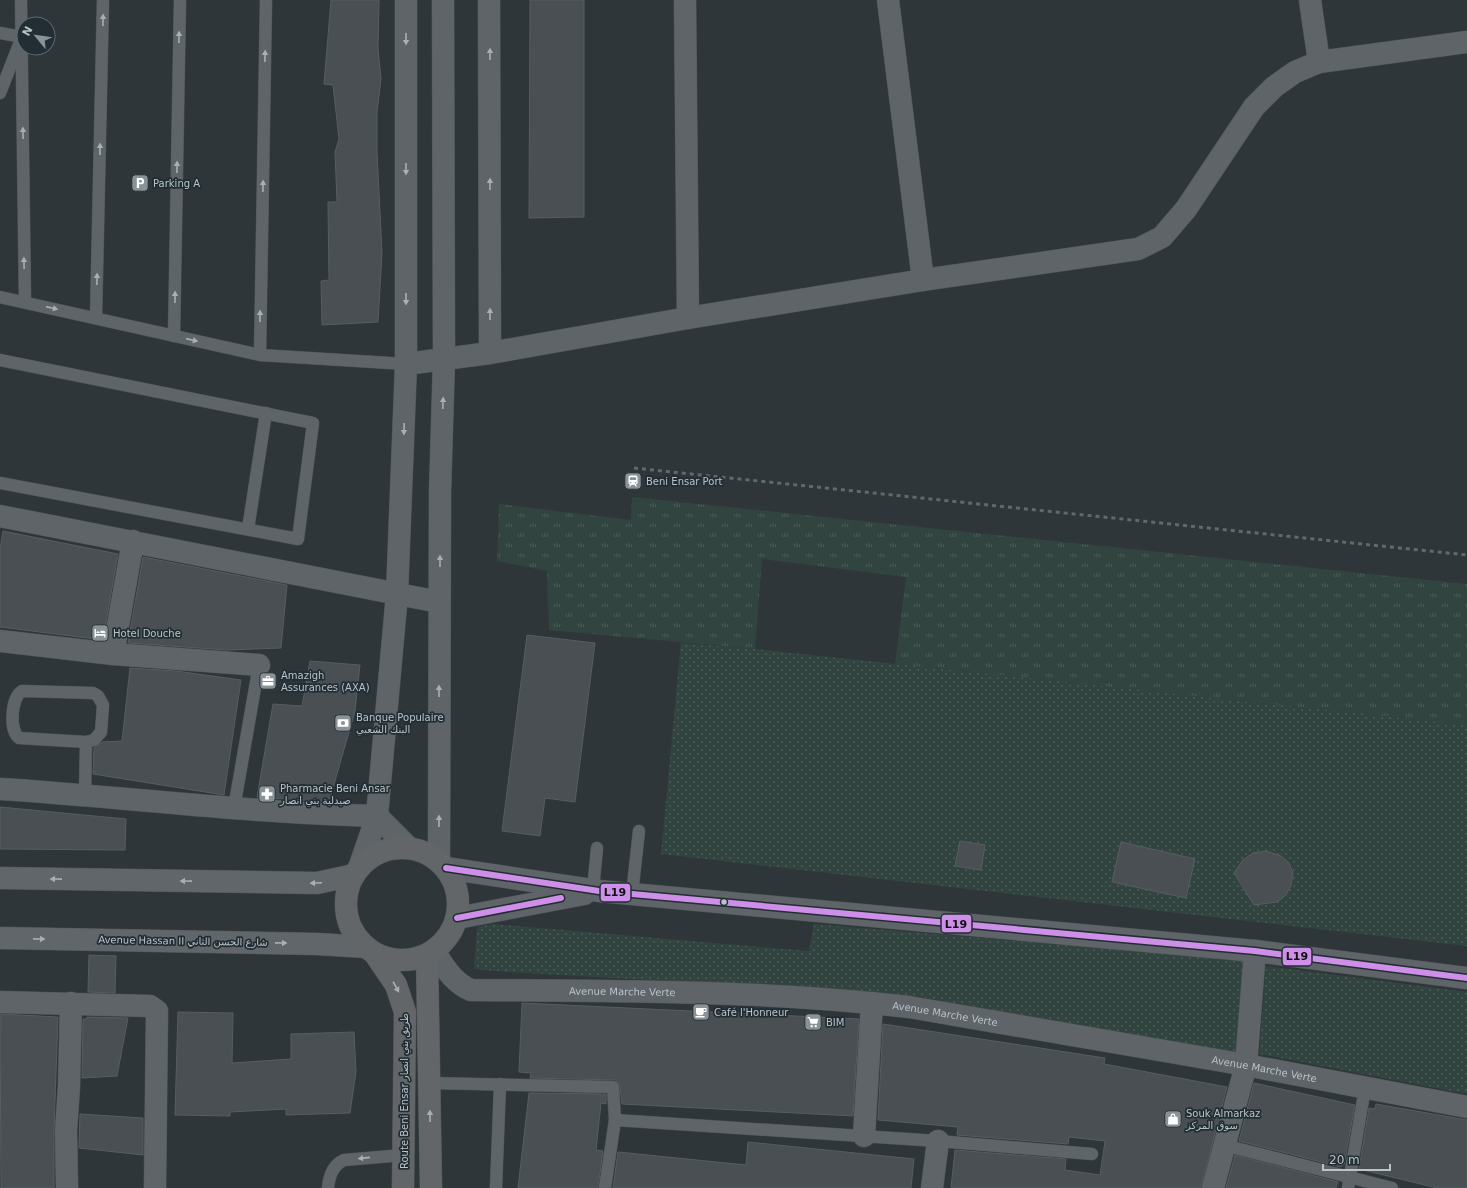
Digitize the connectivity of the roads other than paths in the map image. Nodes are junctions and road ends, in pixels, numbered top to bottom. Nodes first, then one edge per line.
1 (21, 0) edge
2 (104, 0) edge
3 (180, 0) edge
4 (266, 0) edge
5 (406, 0) edge
6 (443, 0) edge
7 (490, 0) edge
8 (685, 0) edge
9 (888, 0) edge
10 (1310, 0) edge
11 (21, 16) edge
12 (0, 33) edge
13 (16, 36) edge
14 (1467, 42) edge
15 (16, 52) edge
16 (22, 56) edge
17 (1319, 62) junction
18 (0, 93) edge
19 (923, 280) junction
20 (0, 296) edge
21 (25, 302) junction
22 (96, 318) junction
23 (688, 318) junction
24 (174, 336) junction
25 (490, 353) junction
26 (260, 355) junction
27 (444, 358) junction
28 (0, 360) edge
29 (406, 364) junction
30 (266, 413) junction
31 (0, 483) edge
32 (0, 516) edge
33 (248, 529) junction
34 (133, 541) junction
35 (398, 594) junction
36 (439, 602) junction
37 (0, 641) edge
38 (113, 654) junction
39 (258, 665) joint
40 (86, 742) junction
41 (0, 789) edge
42 (85, 794) junction
43 (234, 808) junction
44 (377, 816) junction
45 (639, 831) dead end
46 (408, 848) junction
47 (597, 848) dead end
48 (442, 864) junction
49 (356, 872) junction
50 (0, 878) edge
51 (596, 891) junction
52 (632, 894) junction
53 (457, 918) junction
54 (0, 938) edge
55 (371, 950) junction
56 (1255, 951) junction
57 (431, 953) junction
58 (1467, 978) edge
59 (0, 1002) edge
60 (872, 1002) junction
61 (71, 1003) junction
62 (1246, 1066) junction
63 (430, 1083) junction
64 (500, 1084) junction
65 (1365, 1088) junction
66 (1467, 1107) edge
67 (615, 1120) junction
68 (864, 1136) junction
69 (938, 1140) junction
70 (1224, 1145) junction
71 (1092, 1154) dead end
72 (403, 1155) junction
73 (431, 1155) junction
74 (1350, 1183) edge
75 (68, 1188) edge
76 (155, 1188) edge
77 (328, 1188) edge
78 (403, 1188) edge
79 (431, 1188) edge
80 (496, 1188) edge
81 (605, 1188) edge
82 (932, 1188) edge
83 (1213, 1188) edge
84 (1392, 1188) edge

1 - 11 lane
22 -> 2 lane
24 -> 3 lane
26 -> 4 lane
5 -> 29 street
6 - 27 street
25 -> 7 street
8 - 23 street
9 - 19 street
10 - 17 street
12 - 13 lane
14 - 17 street
15 - 18 lane
21 -> 16 lane
17 - 19 street
19 - 23 street
20 - 21 lane
21 -> 22 lane
22 - 24 lane
23 - 25 street
24 -> 26 lane
25 - 27 street
26 - 29 lane
27 - 29 street
36 -> 27 street
28 - 30 lane
29 -> 35 street
30 - 33 lane
30 - 33 lane
31 - 33 lane
32 - 34 street
34 - 35 street
34 - 38 street
35 - 36 street
35 - 44 street
48 -> 36 street
37 - 38 street
38 - 39 street
39 - 43 lane
40 - 40 lane
40 - 42 lane
41 - 42 street
42 - 43 street
43 - 44 street
44 - 46 street
44 - 49 street
45 - 52 lane
46 - 48 highway
46 - 49 highway
47 - 51 lane
48 - 51 street
48 - 53 highway
49 -> 50 main road
49 - 55 highway
51 - 52 street
51 - 53 street
52 - 56 street
53 - 57 highway
54 -> 55 main road, Avenue Hassan II شارع الحسن الثاني
55 - 57 highway
55 -> 72 highway, Route Beni Ensar طريق بني انصار
56 - 58 street
56 - 62 street
57 - 60 street, Avenue Marche Verte
57 - 63 highway
59 - 61 street
60 - 62 street, Avenue Marche Verte
60 - 68 street
61 - 75 street
61 - 76 street
62 - 65 street, Avenue Marche Verte
62 - 70 street
63 - 64 lane
73 -> 63 highway
64 - 67 lane
64 - 80 lane
65 - 66 street, Avenue Marche Verte
65 - 74 lane
67 - 68 lane
67 - 81 lane
68 - 69 lane
69 - 71 lane
69 - 82 street
70 - 74 lane
70 - 83 street
72 - 73 highway
72 -> 77 lane
72 - 78 highway, Route Beni Ensar طريق بني انصار
73 - 79 highway
74 - 84 lane

